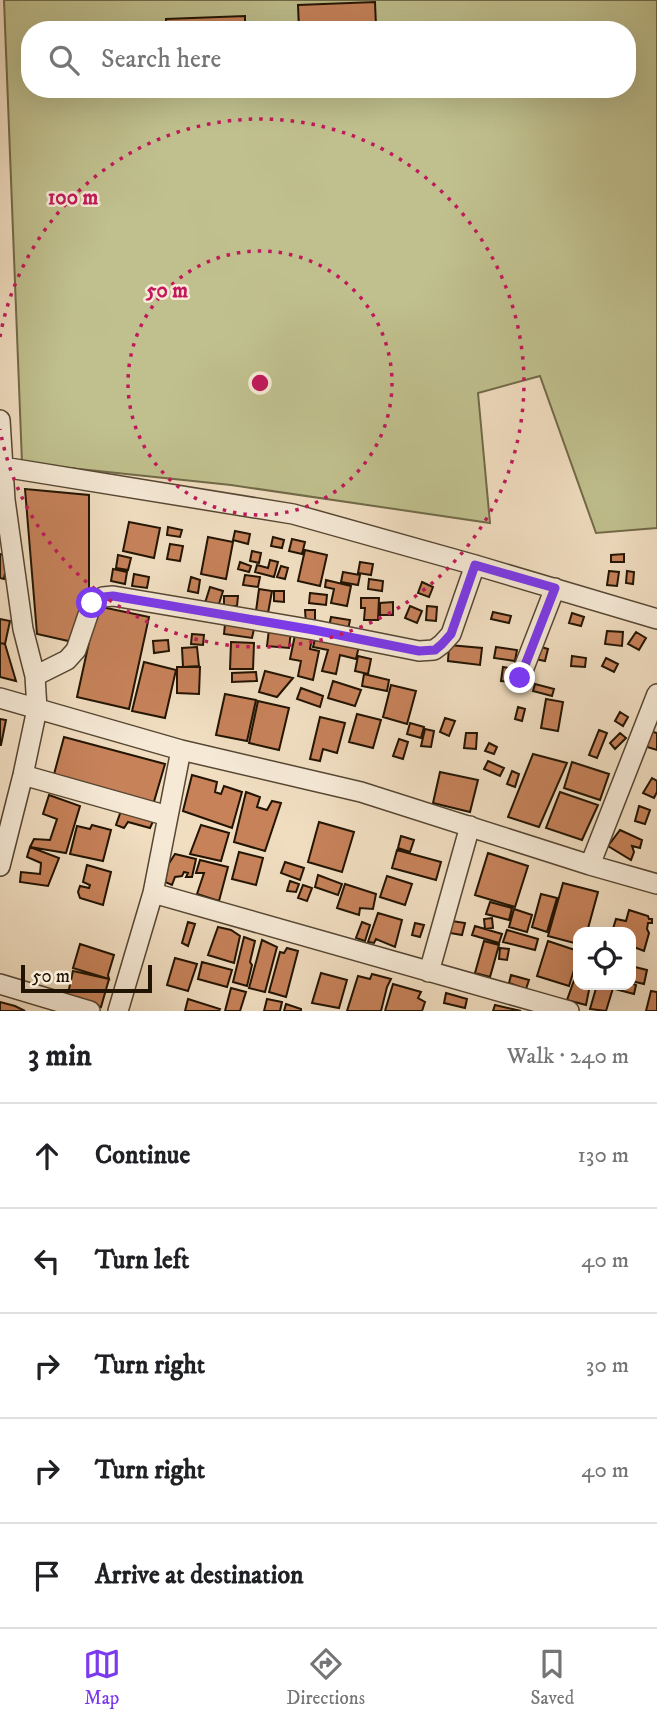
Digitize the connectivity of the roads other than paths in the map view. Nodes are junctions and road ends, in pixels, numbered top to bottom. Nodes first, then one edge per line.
1 (0, 420) edge
2 (3, 467) junction
3 (3, 500) edge
4 (475, 565) junction
5 (555, 588) junction
6 (657, 619) edge
7 (35, 677) junction
8 (520, 678) dead end
9 (657, 694) edge
10 (0, 698) edge
11 (37, 709) junction
12 (181, 750) junction
13 (23, 775) junction
14 (168, 816) junction
15 (470, 826) junction
16 (590, 865) junction
17 (0, 866) edge
18 (657, 884) edge
19 (153, 893) junction
20 (429, 972) junction
21 (0, 984) edge
22 (90, 1011) edge
23 (118, 1011) edge
24 (569, 1011) edge

1 - 2 street
2 - 3 street
2 - 4 street
3 - 7 street
4 - 5 street
4 - 7 street
5 - 6 street
5 - 8 street
7 - 11 street
9 - 16 street
10 - 11 street
11 - 12 street
11 - 13 street
12 - 14 street
12 - 15 street
13 - 14 street
13 - 17 street
14 - 19 street
15 - 16 street
15 - 20 street
16 - 18 street
19 - 20 street
19 - 23 street
20 - 24 street
21 - 22 street

